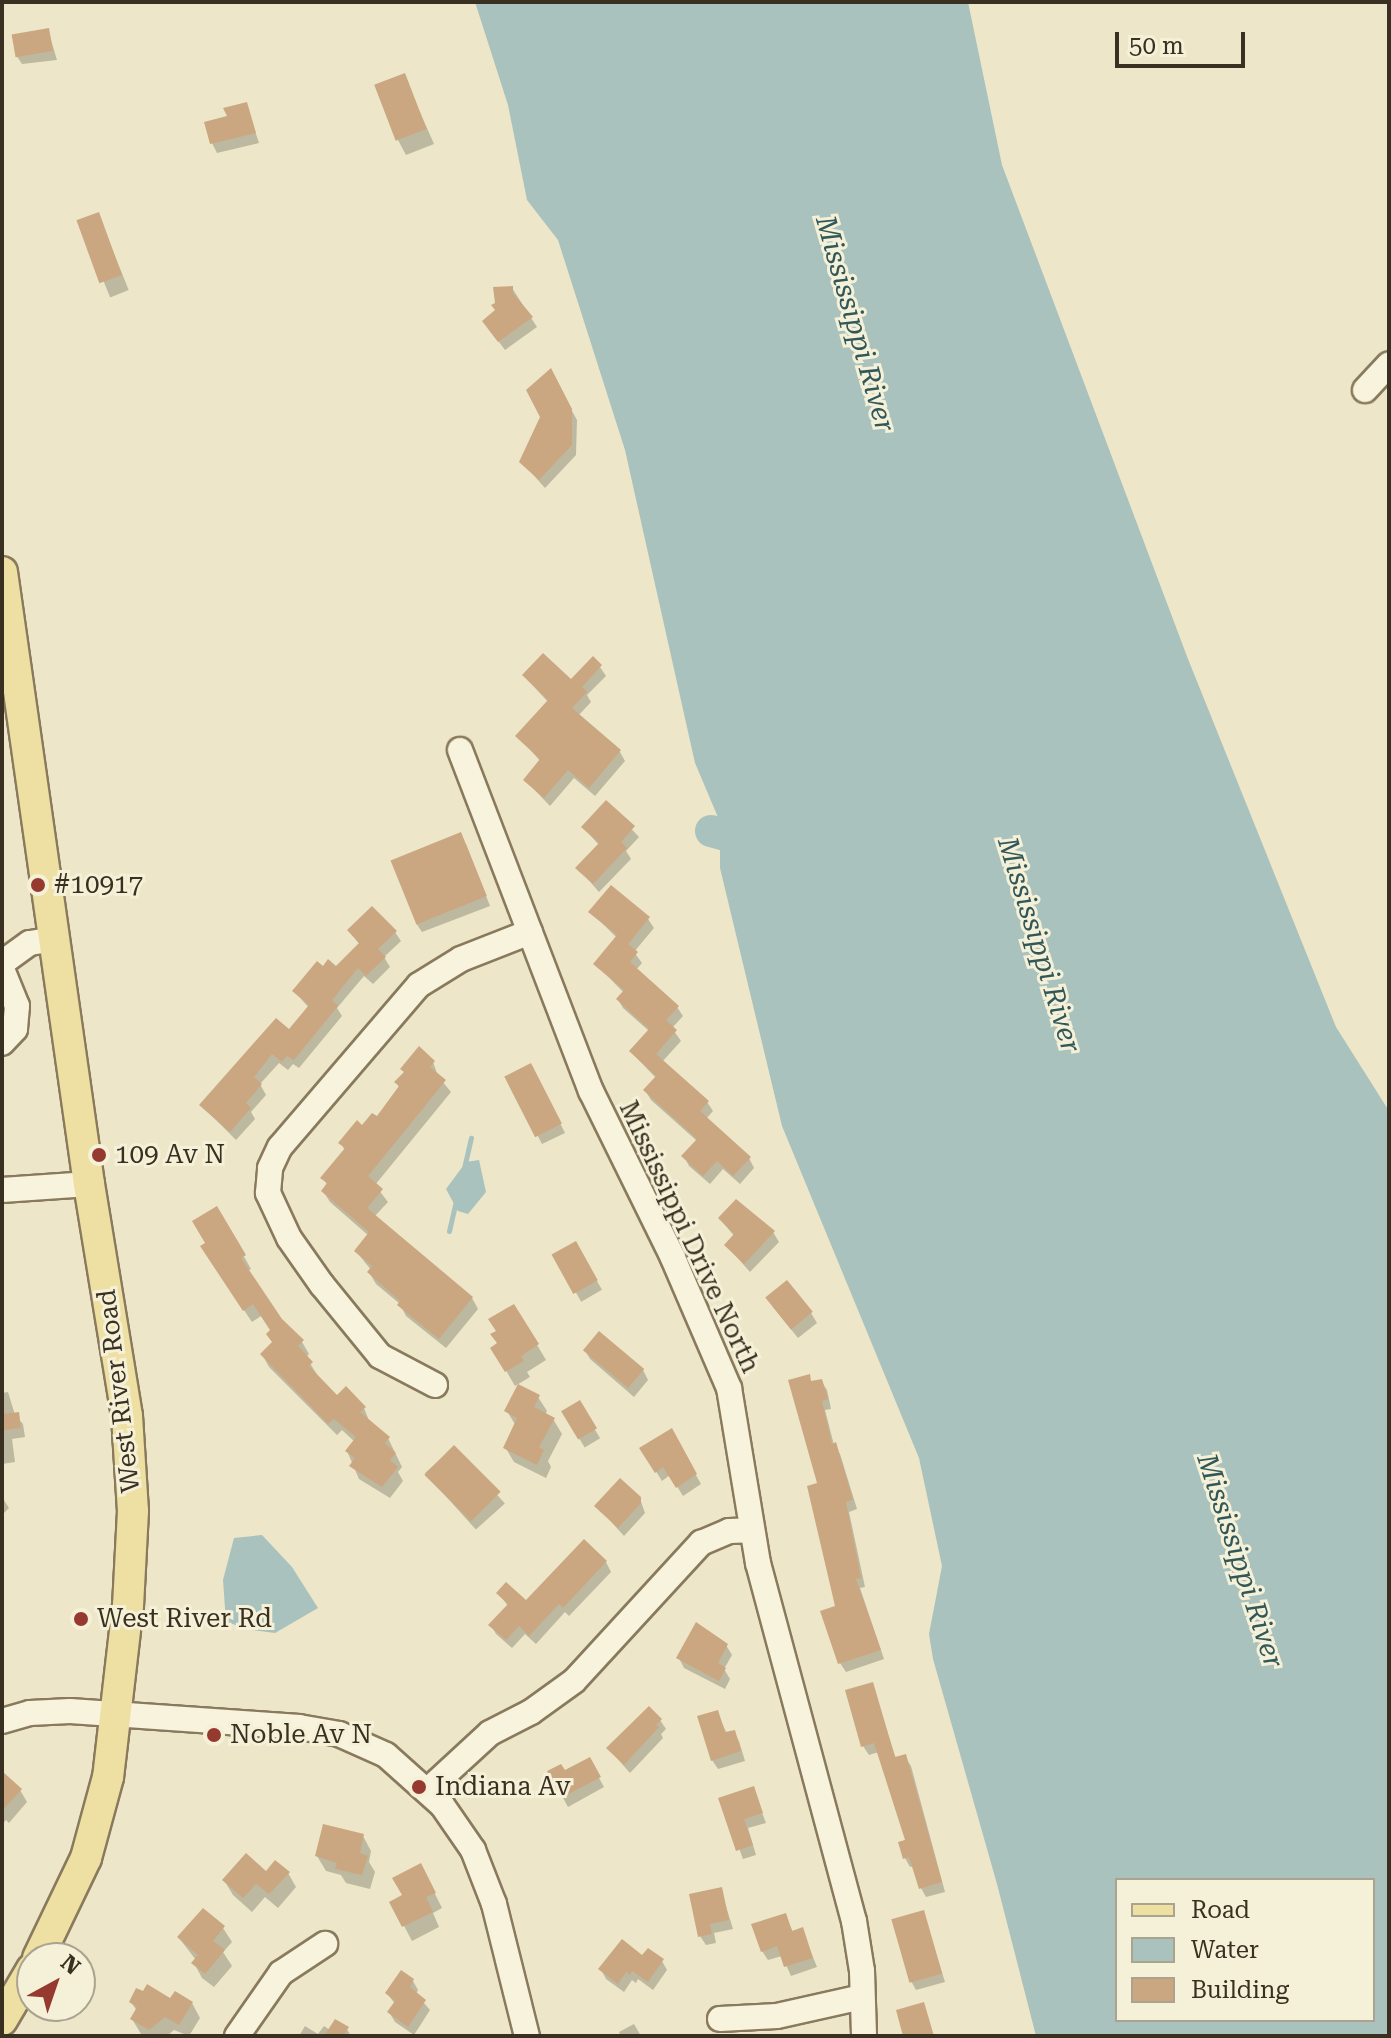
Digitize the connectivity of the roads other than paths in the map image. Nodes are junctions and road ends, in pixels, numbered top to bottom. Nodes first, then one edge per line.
1 (1389, 364) edge
2 (1365, 390) dead end
3 (2, 572) edge
4 (460, 750) dead end
5 (530, 932) junction
6 (56, 939) junction
7 (2, 966) edge
8 (2, 1043) edge
9 (89, 1184) junction
10 (2, 1190) edge
11 (435, 1385) dead end
12 (752, 1530) junction
13 (118, 1715) junction
14 (2, 1721) edge
15 (428, 1790) junction
16 (46, 1942) edge
17 (325, 1944) dead end
18 (16, 1996) edge
19 (862, 1997) junction
20 (720, 2019) dead end
21 (2, 2020) edge
22 (237, 2036) edge
23 (527, 2036) edge
24 (864, 2036) edge

1 - 2 street
3 - 6 main road, West River Road
4 - 5 street, Mississippi Drive North
5 - 11 street
5 - 12 street, Mississippi Drive North
6 - 7 street
6 - 9 main road, West River Road
7 - 8 street
9 - 10 street
9 - 13 main road, West River Road
12 - 15 street
12 - 19 street, Mississippi Drive North
13 - 14 street
13 - 15 street
13 - 16 main road, West River Road
15 - 23 street
17 - 22 street
18 - 21 main road
19 - 20 street
19 - 24 street, Mississippi Drive North

